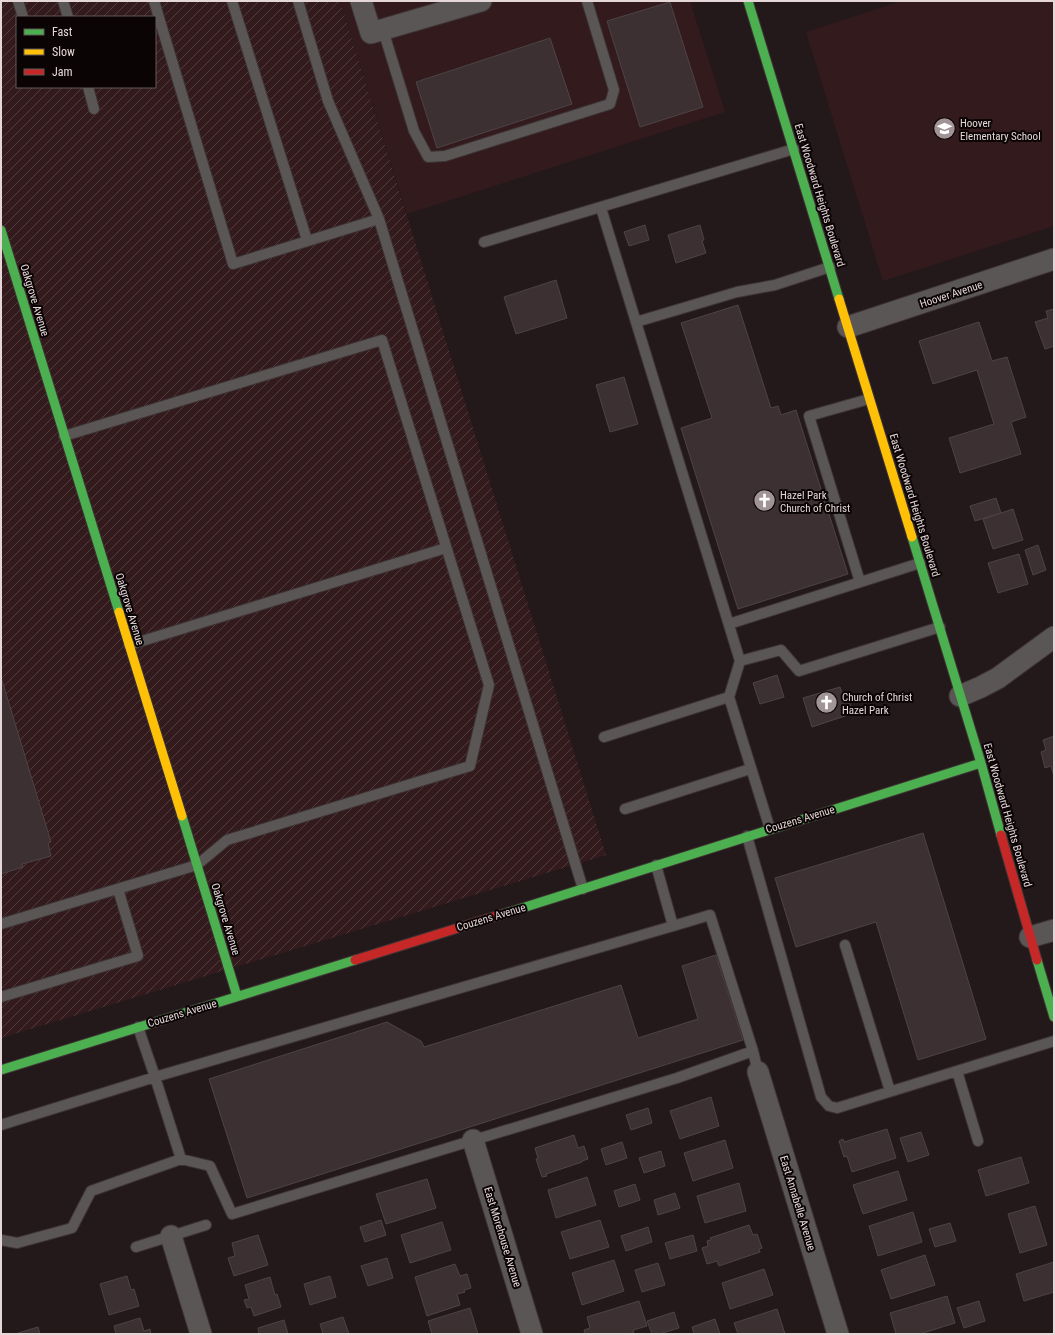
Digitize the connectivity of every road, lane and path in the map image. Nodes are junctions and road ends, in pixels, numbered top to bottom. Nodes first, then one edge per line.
1 (18, 1) edge
2 (63, 1) edge
3 (154, 1) edge
4 (232, 1) edge
5 (298, 1) edge
6 (361, 1) edge
7 (481, 1) edge
8 (587, 1) edge
9 (748, 1) edge
10 (23, 16) edge
11 (68, 16) edge
12 (383, 30) junction
13 (88, 88) edge
14 (94, 109) dead end
15 (794, 149) junction
16 (601, 208) junction
17 (380, 219) junction
18 (1, 230) edge
19 (307, 240) junction
20 (484, 242) dead end
21 (1054, 260) edge
22 (830, 267) junction
23 (636, 322) junction
24 (848, 327) junction
25 (869, 399) junction
26 (64, 436) junction
27 (446, 548) junction
28 (920, 563) junction
29 (860, 582) junction
30 (729, 624) junction
31 (940, 627) junction
32 (1054, 637) edge
33 (129, 645) junction
34 (740, 661) junction
35 (960, 696) junction
36 (728, 697) junction
37 (604, 737) dead end
38 (981, 763) junction
39 (750, 769) junction
40 (625, 809) dead end
41 (770, 829) junction
42 (747, 836) junction
43 (197, 865) junction
44 (656, 865) junction
45 (118, 889) junction
46 (583, 889) junction
47 (1, 924) edge
48 (673, 926) junction
49 (1054, 930) edge
50 (1030, 937) junction
51 (845, 945) dead end
52 (237, 996) junction
53 (1, 997) edge
54 (1054, 1017) edge
55 (138, 1027) junction
56 (1054, 1041) edge
57 (753, 1051) junction
58 (1, 1070) edge
59 (957, 1071) junction
60 (758, 1072) joint
61 (155, 1077) junction
62 (890, 1091) junction
63 (1, 1125) edge
64 (473, 1140) junction
65 (978, 1142) dead end
66 (181, 1159) junction
67 (206, 1225) dead end
68 (171, 1236) junction
69 (1, 1240) edge
70 (136, 1247) dead end
71 (201, 1334) edge
72 (532, 1334) edge
73 (838, 1334) edge

1 - 10 lane
2 - 11 lane
3 - 19 lane
4 - 19 lane
5 - 17 lane
6 - 12 street
7 - 12 street
8 - 12 lane
9 - 15 street, East Woodward Heights Boulevard
13 - 14 lane
15 - 16 lane
15 - 22 street, East Woodward Heights Boulevard
16 - 20 lane
16 - 23 lane
17 - 19 lane
17 - 46 lane
18 - 26 street, Oakgrove Avenue
21 - 24 street, Hoover Avenue
22 - 23 lane
22 - 24 street, East Woodward Heights Boulevard
23 - 30 lane
24 - 25 street, East Woodward Heights Boulevard
25 - 28 street, East Woodward Heights Boulevard
25 - 29 lane
26 - 27 lane
26 - 33 street, Oakgrove Avenue
27 - 33 lane
27 - 43 lane
28 - 29 lane
28 - 31 street, East Woodward Heights Boulevard
29 - 30 lane
30 - 34 lane
31 - 34 lane
31 - 35 street, East Woodward Heights Boulevard
32 - 35 street
33 - 43 street, Oakgrove Avenue
34 - 36 lane
35 - 38 street, East Woodward Heights Boulevard
36 - 37 lane
36 - 39 lane
38 - 41 street, Couzens Avenue
38 - 50 street, East Woodward Heights Boulevard
39 - 40 lane
39 - 41 lane
41 - 42 street, Couzens Avenue
42 - 44 street, Couzens Avenue
42 - 62 lane
43 - 45 lane
43 - 52 street, Oakgrove Avenue
44 - 46 street, Couzens Avenue
44 - 48 lane
45 - 47 lane
45 - 53 lane
46 - 52 street, Couzens Avenue
48 - 57 lane
48 - 61 lane
49 - 50 street
50 - 54 street, East Woodward Heights Boulevard
51 - 62 lane
52 - 55 street, Couzens Avenue
55 - 58 street, Couzens Avenue
55 - 61 lane
56 - 59 lane
57 - 60 lane
57 - 64 lane
59 - 62 lane
59 - 65 lane
60 - 73 street, East Annabelle Avenue
61 - 63 lane
61 - 66 lane
64 - 66 lane
64 - 72 street, East Morehouse Avenue
66 - 69 lane
67 - 68 lane
68 - 70 lane
68 - 71 street

